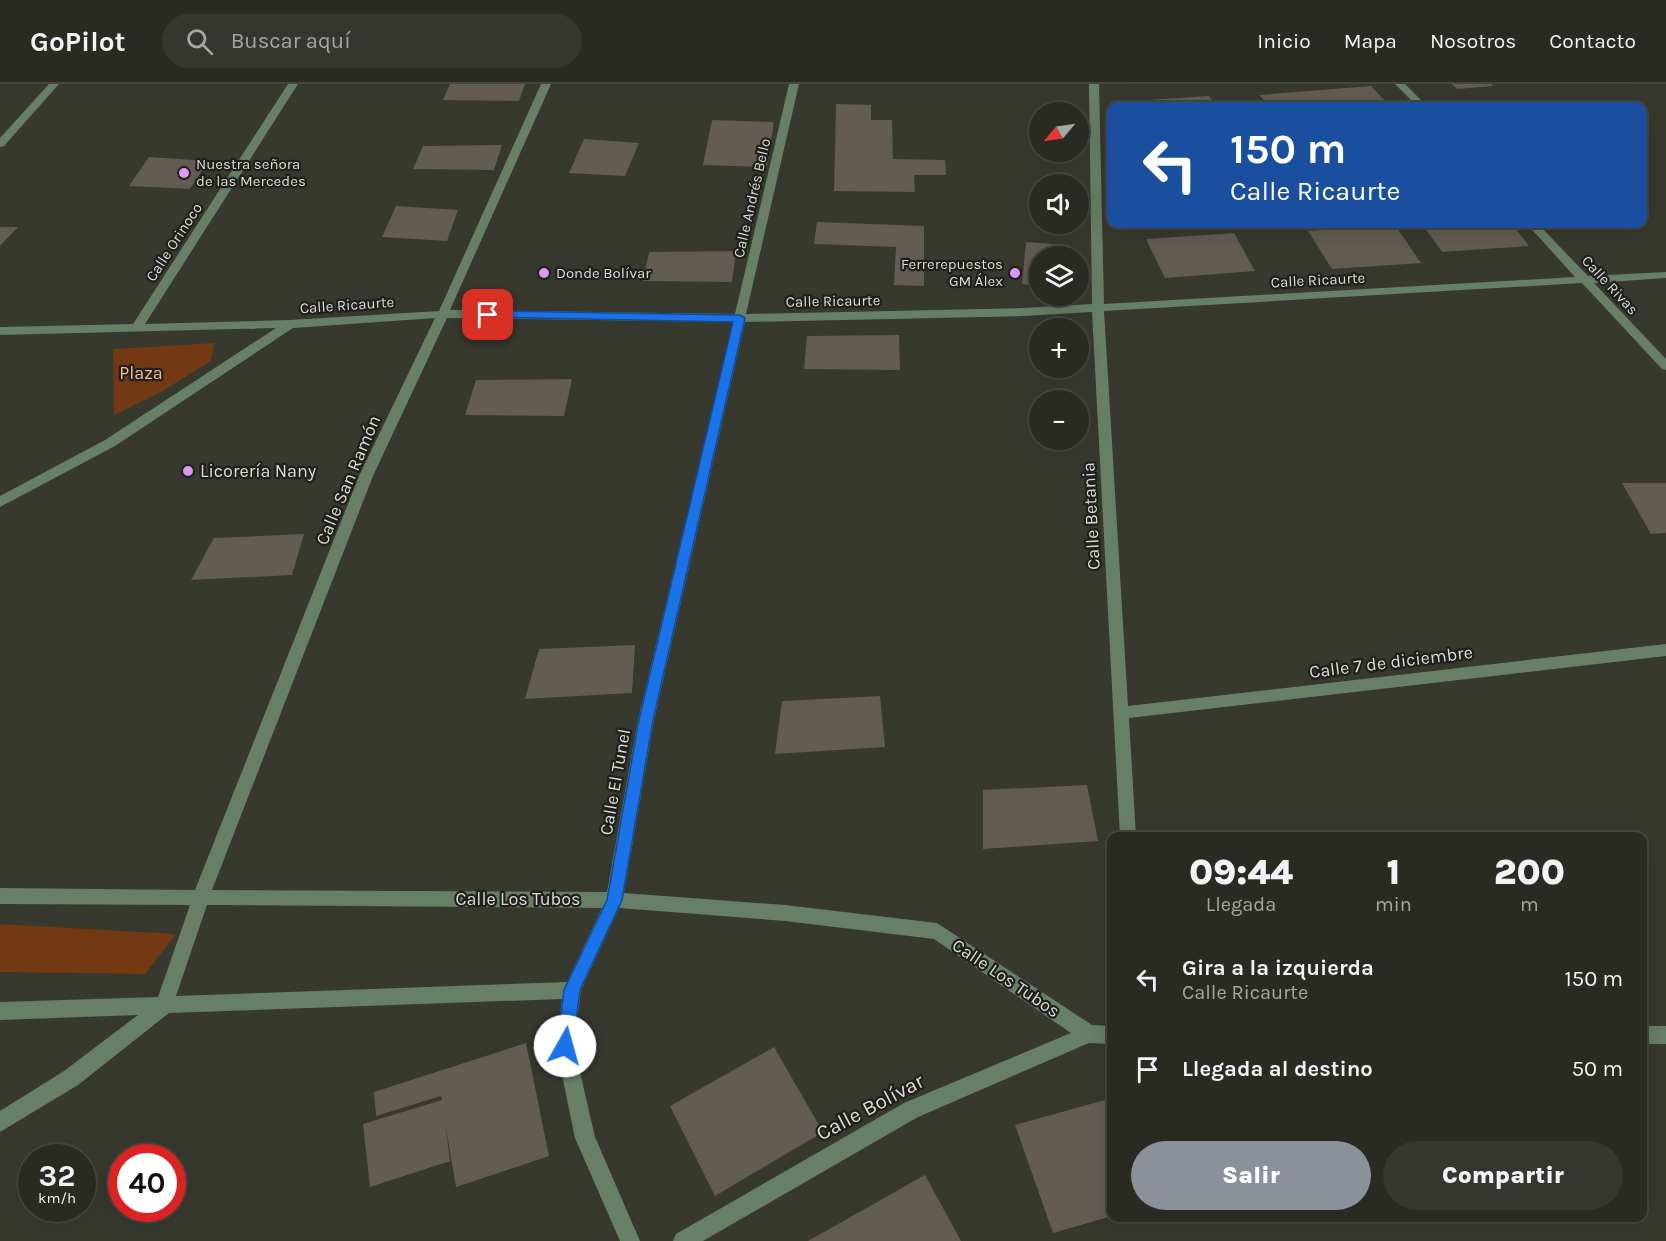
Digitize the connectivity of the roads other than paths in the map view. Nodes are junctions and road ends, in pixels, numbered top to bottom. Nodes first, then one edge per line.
1 (54, 84) edge
2 (293, 84) edge
3 (546, 84) edge
4 (794, 84) edge
5 (1094, 84) edge
6 (1400, 84) edge
7 (1418, 102) edge
8 (0, 144) edge
9 (1536, 228) edge
10 (1666, 275) edge
11 (1585, 280) junction
12 (1098, 308) junction
13 (443, 314) junction
14 (740, 318) junction
15 (290, 324) junction
16 (138, 326) junction
17 (0, 331) edge
18 (1666, 366) edge
19 (0, 502) edge
20 (1666, 650) edge
21 (1120, 713) junction
22 (1128, 832) edge
23 (0, 896) edge
24 (201, 897) junction
25 (615, 900) junction
26 (572, 990) junction
27 (164, 1006) junction
28 (0, 1011) edge
29 (1089, 1034) junction
30 (1107, 1035) edge
31 (1647, 1035) edge
32 (1666, 1035) edge
33 (0, 1122) edge
34 (630, 1241) edge
35 (683, 1241) edge

1 - 8 street
2 - 16 street, Calle Orinoco
3 - 13 street, Calle San Ramón
4 - 14 street, Calle Andrés Bello
5 - 12 street, Calle Betania
6 - 7 street
9 - 11 street, Calle Rivas
10 - 11 street, Calle Ricaurte
11 - 12 street, Calle Ricaurte
11 - 18 street, Calle Rivas
12 - 14 street, Calle Ricaurte
12 - 21 street, Calle Betania
13 - 14 street, Calle Ricaurte
13 - 15 street, Calle Ricaurte
13 - 24 street, Calle San Ramón
14 - 25 street, Calle El Tunel
15 - 16 street, Calle Ricaurte
15 - 19 street
16 - 17 street, Calle Ricaurte
20 - 21 street, Calle 7 de diciembre
21 - 22 street, Calle Betania
23 - 24 street, Calle Los Tubos
24 - 25 street, Calle Los Tubos
24 - 27 street, Calle San Ramón
25 - 26 street, Calle El Tunel
25 - 29 street, Calle Los Tubos
26 - 27 street
26 - 34 street, Calle El Tunel
27 - 28 street
27 - 33 street
29 - 30 street
29 - 35 street, Calle Bolívar
31 - 32 street

